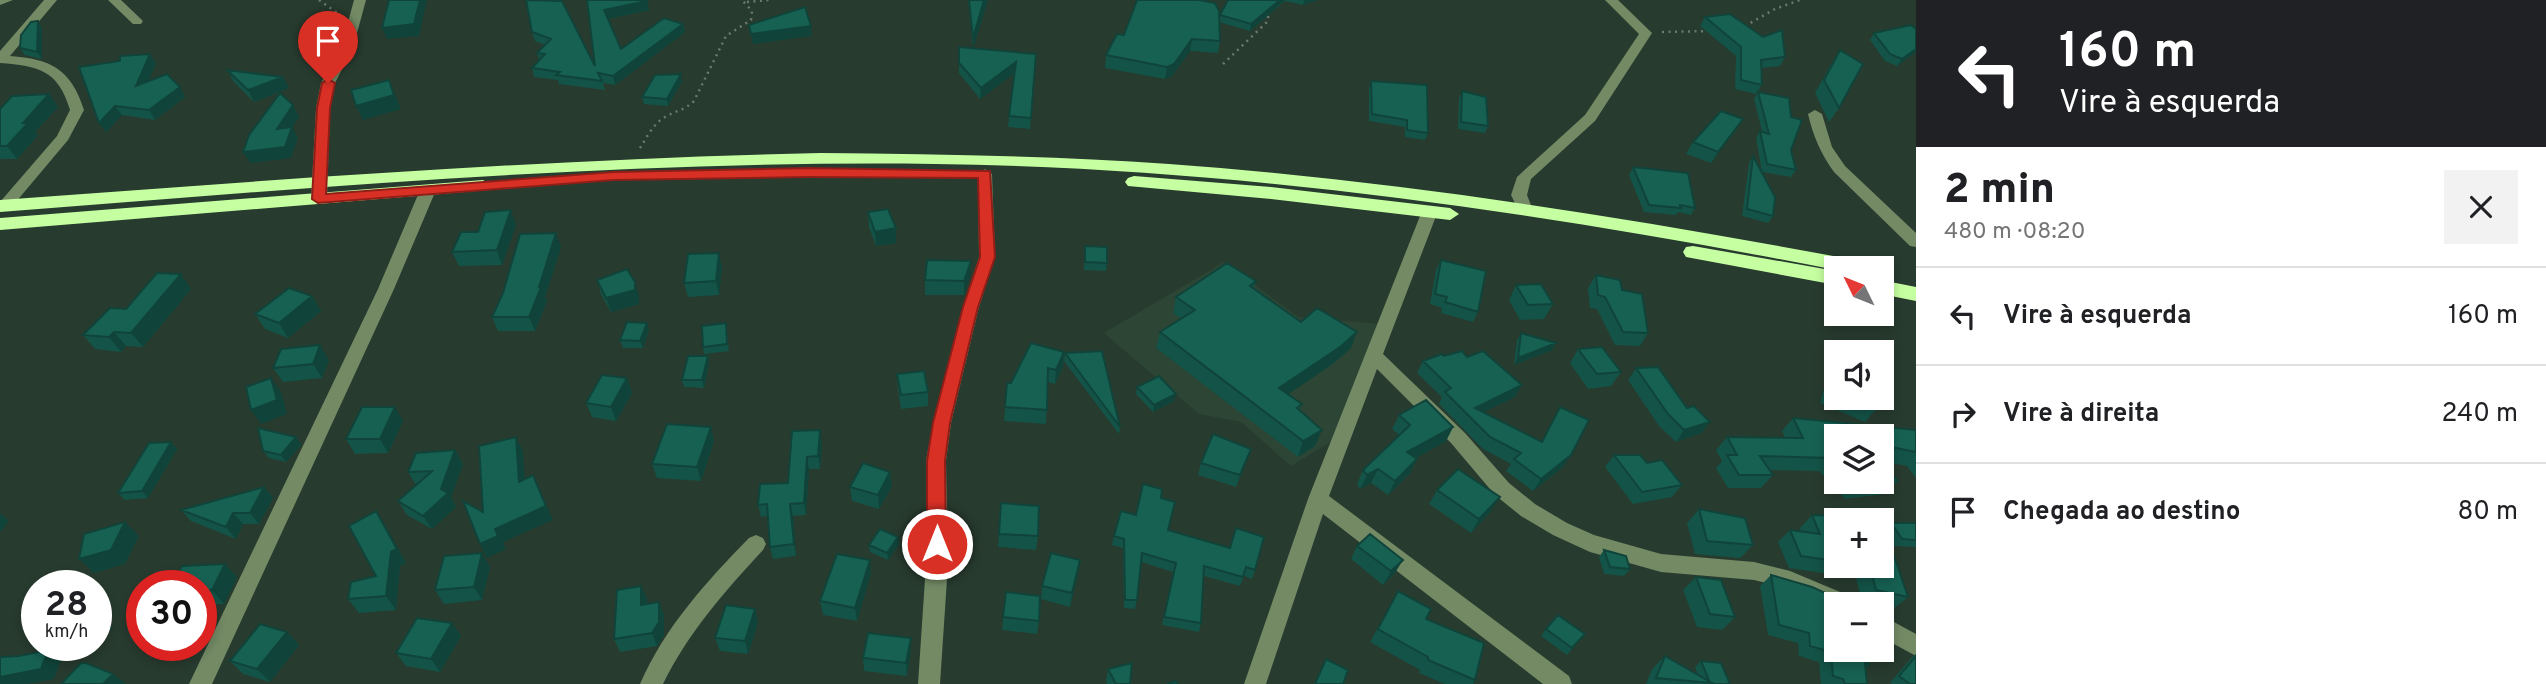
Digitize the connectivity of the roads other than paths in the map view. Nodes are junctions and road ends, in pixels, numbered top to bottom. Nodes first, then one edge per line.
1 (7, 0) edge
2 (51, 0) edge
3 (114, 0) edge
4 (360, 0) edge
5 (1611, 0) edge
6 (0, 1) edge
7 (137, 21) dead end
8 (0, 59) edge
9 (1815, 114) dead end
10 (985, 174) junction
11 (319, 190) junction
12 (428, 190) junction
13 (1525, 210) junction
14 (1430, 211) junction
15 (2, 212) edge
16 (1916, 242) edge
17 (1824, 260) edge
18 (1894, 275) edge
19 (1824, 276) edge
20 (1916, 279) edge
21 (1894, 290) edge
22 (1916, 294) edge
23 (1374, 355) junction
24 (1318, 499) junction
25 (756, 544) dead end
26 (1824, 595) edge
27 (1894, 633) edge
28 (1916, 646) edge
29 (200, 684) edge
30 (651, 684) edge
31 (929, 684) edge
32 (1255, 684) edge
33 (1560, 684) edge

1 - 6 street
2 - 8 street
3 - 7 street
4 - 11 street
5 - 13 street
8 - 15 street
9 - 16 street
10 - 12 highway
10 - 14 highway
10 - 31 street
11 - 12 highway
11 - 13 highway
11 - 15 highway
12 - 29 street
13 - 17 highway
14 - 19 highway
14 - 23 street
18 - 20 highway
21 - 22 highway
23 - 24 street
23 - 26 street
24 - 32 street
24 - 33 street
25 - 30 street
27 - 28 street

